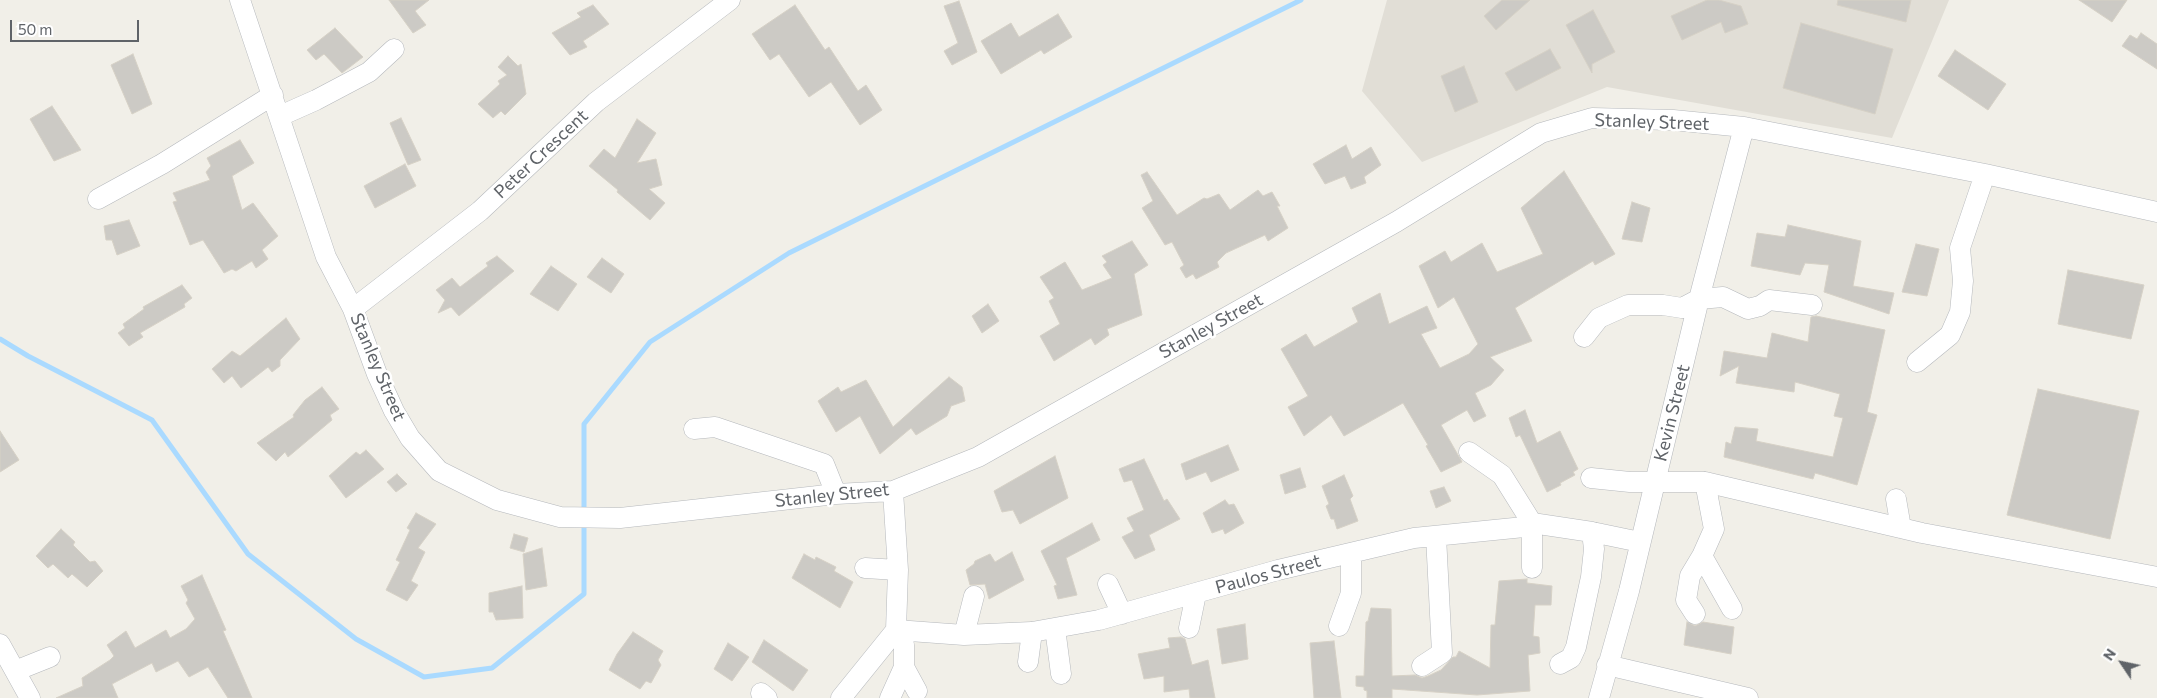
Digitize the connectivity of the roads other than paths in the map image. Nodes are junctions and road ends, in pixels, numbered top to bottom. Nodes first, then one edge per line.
1 (240, 0) edge
2 (730, 0) edge
3 (394, 49) dead end
4 (273, 95) junction
5 (280, 116) junction
6 (1744, 127) junction
7 (1985, 174) junction
8 (98, 199) dead end
9 (2157, 212) edge
10 (1699, 299) junction
11 (1812, 305) dead end
12 (353, 309) junction
13 (1584, 336) dead end
14 (1917, 362) dead end
15 (694, 429) dead end
16 (1469, 452) dead end
17 (1591, 478) dead end
18 (1705, 482) junction
19 (1654, 483) junction
20 (893, 490) junction
21 (836, 494) junction
22 (1896, 499) dead end
23 (1532, 523) junction
24 (1901, 528) junction
25 (1592, 532) junction
26 (1436, 536) junction
27 (1640, 542) junction
28 (1351, 554) junction
29 (1702, 556) junction
30 (865, 568) dead end
31 (1532, 568) dead end
32 (898, 570) junction
33 (2157, 576) edge
34 (1108, 584) dead end
35 (1196, 594) junction
36 (974, 596) dead end
37 (1732, 610) dead end
38 (1122, 614) junction
39 (1695, 614) dead end
40 (1339, 626) dead end
41 (1055, 628) junction
42 (1189, 628) dead end
43 (896, 630) junction
44 (1032, 632) junction
45 (964, 635) junction
46 (0, 644) edge
47 (50, 658) dead end
48 (1028, 662) dead end
49 (1560, 664) dead end
50 (1607, 665) junction
51 (1422, 666) dead end
52 (904, 667) junction
53 (15, 672) junction
54 (1061, 674) dead end
55 (917, 691) dead end
56 (1699, 692) edge
57 (30, 698) edge
58 (841, 698) edge
59 (890, 698) edge
60 (1599, 698) edge
61 (1748, 698) edge

1 - 4 street, Stanley Street
2 - 12 street, Peter Crescent
3 - 5 street
4 - 5 street, Stanley Street
4 - 8 street
5 - 12 street, Stanley Street
6 - 7 street, Stanley Street
6 - 10 street, Kevin Street
6 - 20 street, Stanley Street
7 - 9 street, Stanley Street
7 - 14 street
10 - 11 street
10 - 13 street
10 - 19 street, Kevin Street
12 - 21 street, Stanley Street
15 - 21 street
16 - 23 street
17 - 19 street
18 - 19 street
18 - 24 street
18 - 29 street
19 - 27 street, Kevin Street
20 - 21 street, Stanley Street
20 - 32 street
22 - 24 street
23 - 25 street, Paulos Street
23 - 26 street, Paulos Street
23 - 31 street
24 - 33 street
25 - 27 street, Paulos Street
25 - 49 street
26 - 28 street, Paulos Street
26 - 51 street
27 - 50 street, Kevin Street
28 - 35 street, Paulos Street
28 - 40 street
29 - 37 street
29 - 39 street
30 - 32 street
32 - 43 street
34 - 38 street
35 - 38 street, Paulos Street
35 - 42 street
36 - 45 street
38 - 41 street, Paulos Street
41 - 44 street, Paulos Street
41 - 54 street
43 - 45 street, Paulos Street
43 - 52 street
43 - 58 street
44 - 45 street, Paulos Street
44 - 48 street
46 - 53 street
47 - 53 street
50 - 56 street
50 - 60 street, Kevin Street
52 - 55 street
52 - 59 street
53 - 57 street
56 - 61 street

